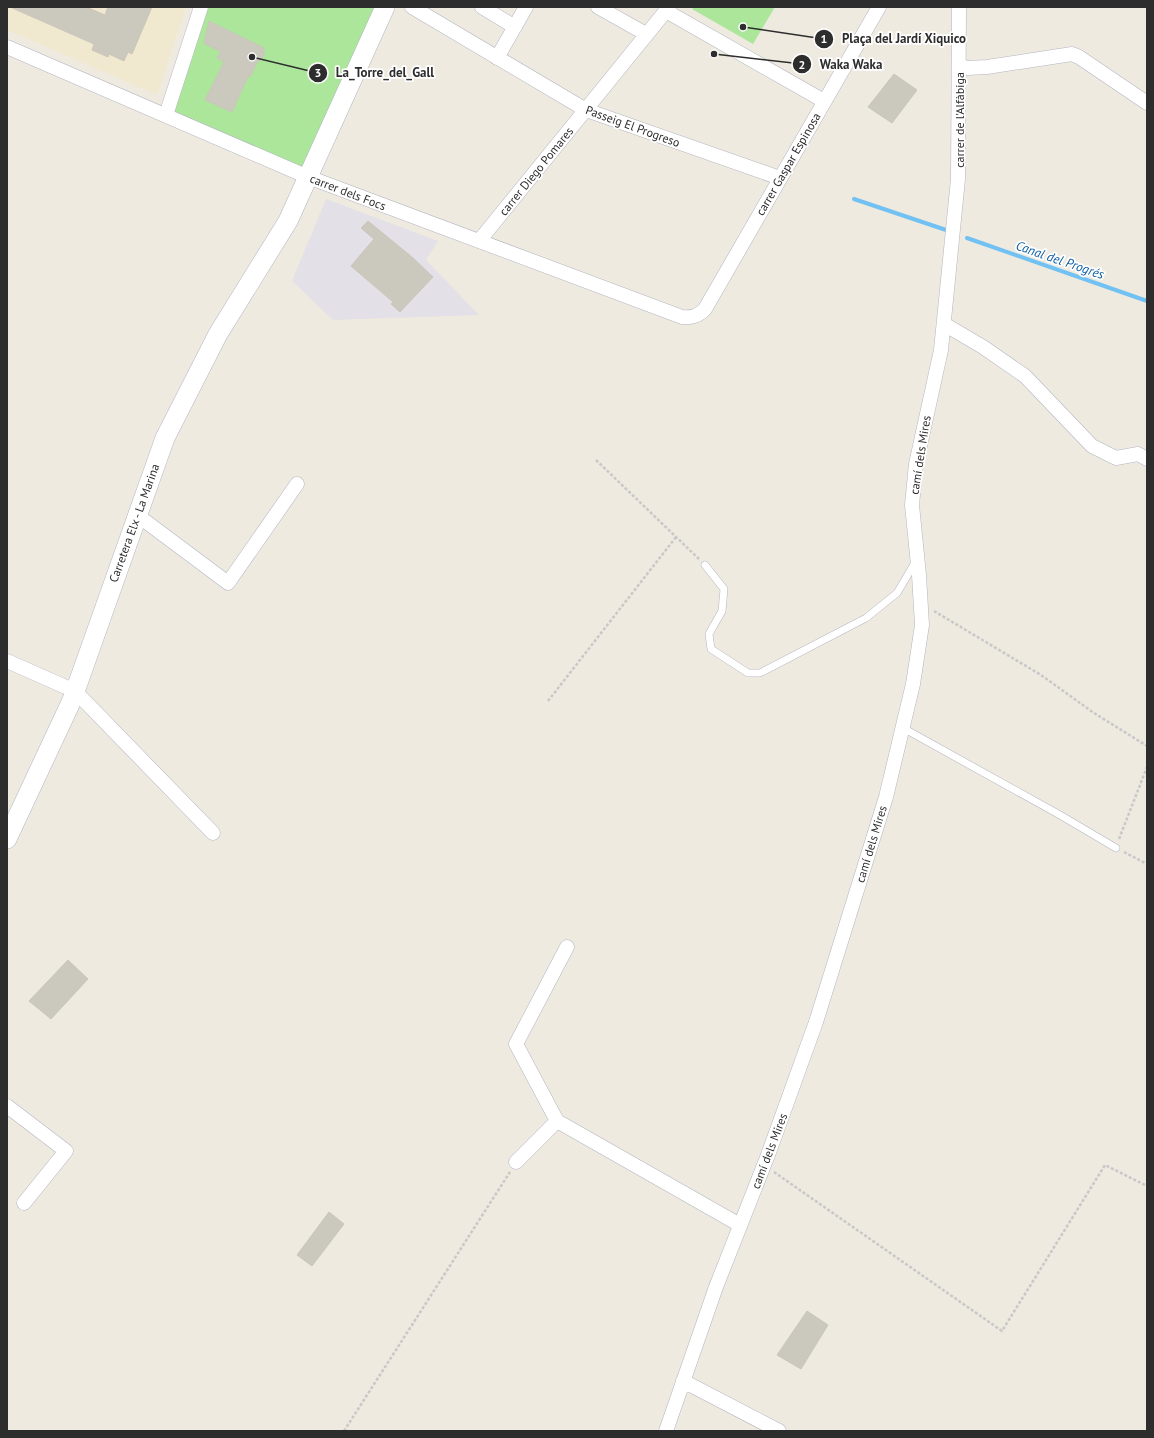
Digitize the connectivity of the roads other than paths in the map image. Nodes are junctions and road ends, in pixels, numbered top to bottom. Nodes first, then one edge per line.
1 (201, 7) edge
2 (385, 7) edge
3 (412, 7) edge
4 (482, 7) edge
5 (526, 7) edge
6 (598, 7) edge
7 (878, 7) edge
8 (959, 7) edge
9 (667, 9) edge
10 (515, 27) junction
11 (646, 34) junction
12 (7, 47) edge
13 (497, 58) junction
14 (959, 65) junction
15 (824, 101) junction
16 (1147, 103) edge
17 (586, 110) junction
18 (166, 115) junction
19 (308, 177) junction
20 (780, 178) junction
21 (953, 232) joint
22 (478, 241) junction
23 (695, 317) joint
24 (944, 324) junction
25 (1147, 459) edge
26 (298, 484) dead end
27 (137, 515) junction
28 (918, 559) junction
29 (705, 565) road end
30 (7, 661) edge
31 (75, 691) junction
32 (903, 728) junction
33 (213, 833) dead end
34 (7, 839) edge
35 (1116, 848) road end
36 (567, 947) dead end
37 (7, 1106) edge
38 (557, 1121) junction
39 (516, 1162) road end
40 (24, 1203) dead end
41 (740, 1226) junction
42 (683, 1381) junction
43 (666, 1431) edge
44 (779, 1431) edge

1 - 18 street
2 - 19 main road, Carretera Elx - La Marina
3 - 13 street, Passeig El Progreso
4 - 10 street
5 - 10 street
6 - 11 street
7 - 15 street, carrer Gaspar Espinosa
8 - 14 street, carrer de l'Alfàbiga
9 - 11 street, carrer Diego Pomares
9 - 15 street
10 - 13 street
11 - 17 street, carrer Diego Pomares
12 - 18 street, carrer dels Focs
13 - 17 street, Passeig El Progreso
14 - 16 street
14 - 21 street, carrer de l'Alfàbiga
15 - 20 street, carrer Gaspar Espinosa
17 - 20 street, Passeig El Progreso
17 - 22 street, carrer Diego Pomares
18 - 19 street, carrer dels Focs
19 - 22 street, carrer dels Focs
19 - 27 main road, Carretera Elx - La Marina
20 - 23 street, carrer Gaspar Espinosa
21 - 24 street, camí dels Mires
22 - 23 street, carrer dels Focs
24 - 25 street
24 - 28 street, camí dels Mires
26 - 27 street
27 - 31 main road, Carretera Elx - La Marina
28 - 29 lane
28 - 32 street, camí dels Mires
30 - 31 street
31 - 33 street
31 - 34 main road, Carretera Elx - La Marina
32 - 35 lane
32 - 41 street, camí dels Mires
36 - 38 street
37 - 40 street
38 - 39 street
38 - 41 street
41 - 42 street, camí dels Mires
42 - 43 street, camí dels Mires
42 - 44 street

